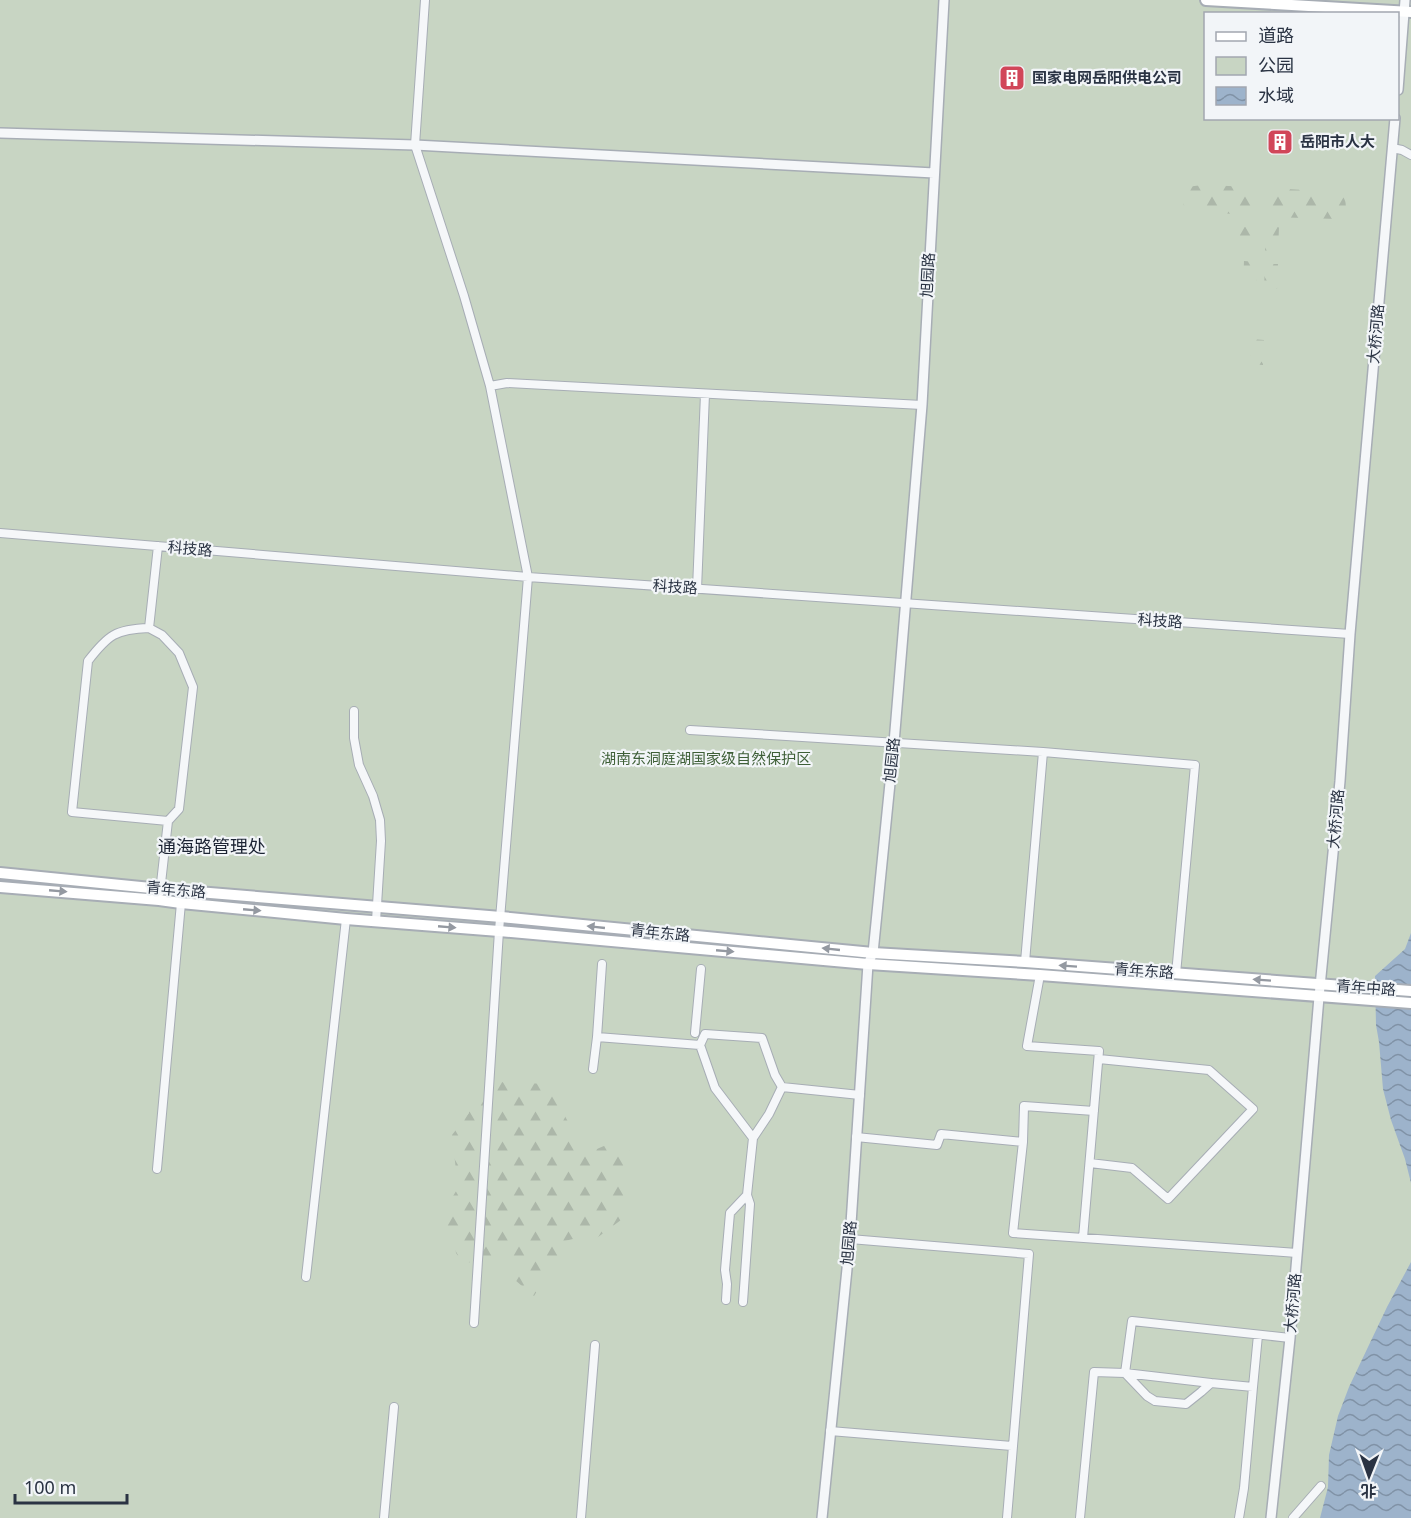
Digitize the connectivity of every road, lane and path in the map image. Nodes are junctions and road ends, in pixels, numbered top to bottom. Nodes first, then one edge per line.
1 (425, 0) edge
2 (944, 0) edge
3 (1206, 0) edge
4 (1405, 0) edge
5 (1408, 12) edge
6 (1399, 82) edge
7 (1395, 120) edge
8 (0, 133) edge
9 (415, 146) junction
10 (1392, 148) junction
11 (1411, 155) edge
12 (934, 173) junction
13 (490, 386) junction
14 (705, 394) junction
15 (922, 405) junction
16 (0, 533) edge
17 (158, 546) junction
18 (528, 577) junction
19 (697, 589) junction
20 (906, 603) junction
21 (149, 628) junction
22 (1350, 634) junction
23 (354, 711) dead end
24 (690, 730) dead end
25 (894, 743) junction
26 (1043, 752) junction
27 (168, 821) junction
28 (0, 873) edge
29 (0, 887) edge
30 (160, 894) junction
31 (181, 903) junction
32 (376, 907) junction
33 (501, 917) junction
34 (346, 919) junction
35 (375, 921) junction
36 (499, 931) junction
37 (870, 959) junction
38 (1026, 962) junction
39 (602, 964) dead end
40 (701, 969) dead end
41 (1176, 974) junction
42 (1040, 975) junction
43 (1326, 985) junction
44 (1411, 991) edge
45 (1319, 997) junction
46 (1411, 1003) edge
47 (695, 1033) junction
48 (705, 1034) junction
49 (597, 1037) junction
50 (697, 1045) junction
51 (1099, 1059) junction
52 (593, 1069) dead end
53 (782, 1087) junction
54 (860, 1095) junction
55 (1094, 1111) junction
56 (856, 1137) junction
57 (753, 1138) junction
58 (1023, 1142) junction
59 (1090, 1163) junction
60 (157, 1169) dead end
61 (747, 1195) junction
62 (1083, 1238) junction
63 (850, 1239) junction
64 (1297, 1252) junction
65 (306, 1277) dead end
66 (727, 1284) junction
67 (744, 1286) junction
68 (726, 1300) dead end
69 (743, 1302) dead end
70 (474, 1323) dead end
71 (1258, 1335) junction
72 (1290, 1338) junction
73 (594, 1345) dead end
74 (1125, 1372) junction
75 (1211, 1383) junction
76 (1253, 1387) junction
77 (394, 1407) dead end
78 (830, 1431) junction
79 (1012, 1446) junction
80 (1321, 1486) dead end
81 (384, 1518) edge
82 (581, 1518) edge
83 (822, 1518) edge
84 (1007, 1518) edge
85 (1080, 1518) edge
86 (1239, 1518) edge
87 (1270, 1518) edge
88 (1293, 1518) edge

1 - 9 street
2 - 12 street, 旭园路
3 - 5 main road
4 - 5 street
5 - 6 street
7 - 10 street, 大桥河路
8 - 9 street
9 - 12 street
9 - 13 street
10 - 11 street
10 - 22 street, 大桥河路
12 - 15 street, 旭园路
13 - 14 street
13 - 18 street
14 - 15 street
14 - 19 street
15 - 20 street, 旭园路
16 - 17 street, 科技路
17 - 18 street, 科技路
17 - 21 street
18 - 19 street, 科技路
18 - 33 street
19 - 20 street, 科技路
20 - 22 street, 科技路
20 - 25 street, 旭园路
21 - 27 street
21 - 27 street
22 - 43 street, 大桥河路
23 - 32 street
24 - 25 street
25 - 26 street
25 - 37 street, 旭园路
26 - 38 street
26 - 41 street
27 - 30 street
28 - 30 main road, 青年东路
29 -> 30 main road, 青年东路
30 - 31 main road, 青年东路
30 - 32 main road, 青年东路
31 -> 34 main road, 青年东路
31 - 60 street
32 - 33 main road, 青年东路
32 - 35 street
33 - 36 street
37 -> 33 main road, 青年东路
34 - 35 main road, 青年东路
34 - 65 street
35 -> 36 main road, 青年东路
36 -> 37 main road, 青年东路
36 - 70 street
37 - 38 main road, 青年东路
37 - 42 main road, 青年东路
37 - 54 street, 旭园路
41 -> 38 main road, 青年东路
39 - 49 street
40 - 47 street
43 -> 41 main road, 青年东路
42 - 45 main road, 青年东路
42 - 51 street
43 - 44 main road, 青年中路
43 - 45 street, 大桥河路
45 - 46 main road, 青年东路
45 - 64 street, 大桥河路
47 - 48 street
47 - 50 street
48 - 50 street
48 - 53 street
49 - 50 street
49 - 52 street
50 - 57 street
51 - 55 street
51 - 59 street
53 - 54 street
53 - 57 street
54 - 56 street, 旭园路
55 - 58 street
55 - 59 street
56 - 58 street
56 - 63 street, 旭园路
57 - 61 street
58 - 62 street
59 - 62 street
61 - 66 street
61 - 67 street
62 - 64 street
63 - 78 street, 旭园路
63 - 79 street
64 - 72 street, 大桥河路
66 - 67 street
66 - 68 street
67 - 69 street
71 - 72 street
71 - 74 street
71 - 76 street
72 - 87 street, 大桥河路
73 - 82 street
74 - 75 street
74 - 75 street
74 - 85 street
75 - 76 street
76 - 86 street
77 - 81 street
78 - 79 street
78 - 83 street, 旭园路
79 - 84 street
80 - 88 street

